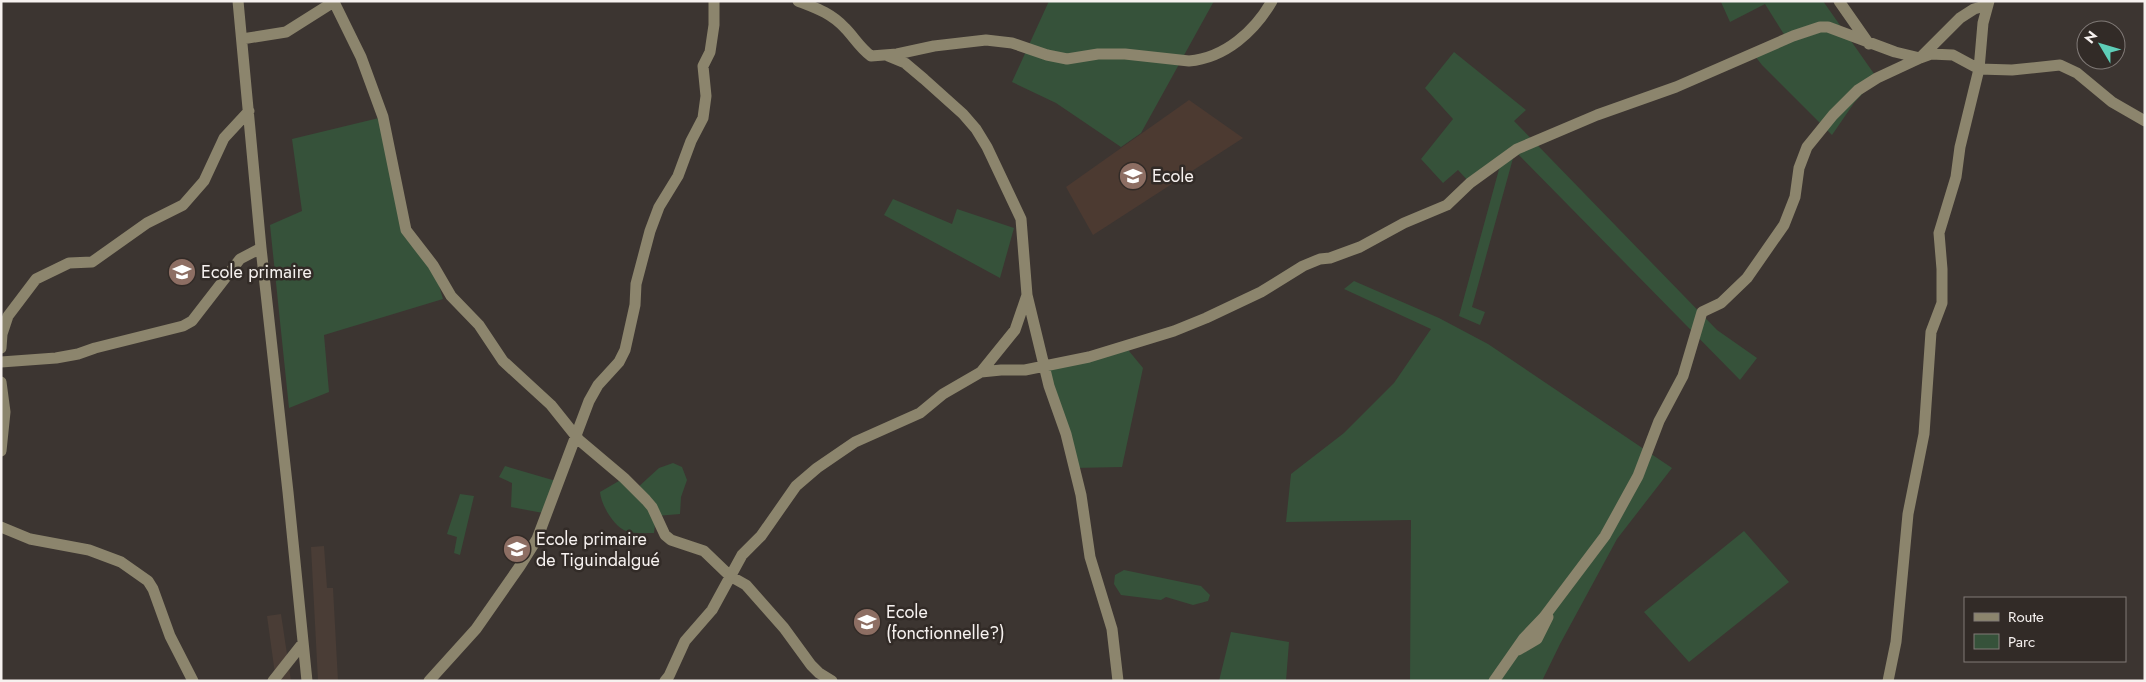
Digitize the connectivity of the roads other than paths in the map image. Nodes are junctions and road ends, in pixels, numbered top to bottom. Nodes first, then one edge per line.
1 (238, 1) edge
2 (714, 1) edge
3 (798, 1) edge
4 (1272, 1) edge
5 (1838, 1) edge
6 (334, 2) edge
7 (1988, 3) edge
8 (242, 39) junction
9 (1868, 44) junction
10 (886, 55) junction
11 (1920, 58) junction
12 (1979, 69) junction
13 (249, 111) junction
14 (2145, 121) edge
15 (261, 248) junction
16 (1027, 295) junction
17 (1, 348) edge
18 (1, 362) edge
19 (1044, 366) junction
20 (981, 372) junction
21 (1, 382) edge
22 (576, 436) junction
23 (1, 451) edge
24 (1, 527) edge
25 (730, 576) junction
26 (303, 643) junction
27 (192, 681) edge
28 (274, 681) edge
29 (307, 681) edge
30 (428, 681) edge
31 (665, 681) edge
32 (832, 681) edge
33 (1118, 681) edge
34 (1494, 681) edge
35 (1888, 681) edge

1 - 8 street
2 - 22 street
3 - 10 street
4 - 10 street
5 - 9 street
6 - 8 street
6 - 22 street
7 - 11 street
7 - 12 street
8 - 13 street
9 - 11 street
9 - 19 street
10 - 16 street
11 - 12 street
11 - 34 street
12 - 14 street
12 - 35 street
13 - 15 street
13 - 17 street
15 - 18 street
15 - 26 street
16 - 19 street
16 - 20 street
19 - 20 street
19 - 33 street
20 - 25 street
21 - 23 street
22 - 25 street
22 - 30 street
24 - 27 street
25 - 31 street
25 - 32 street
26 - 28 street
26 - 29 street

